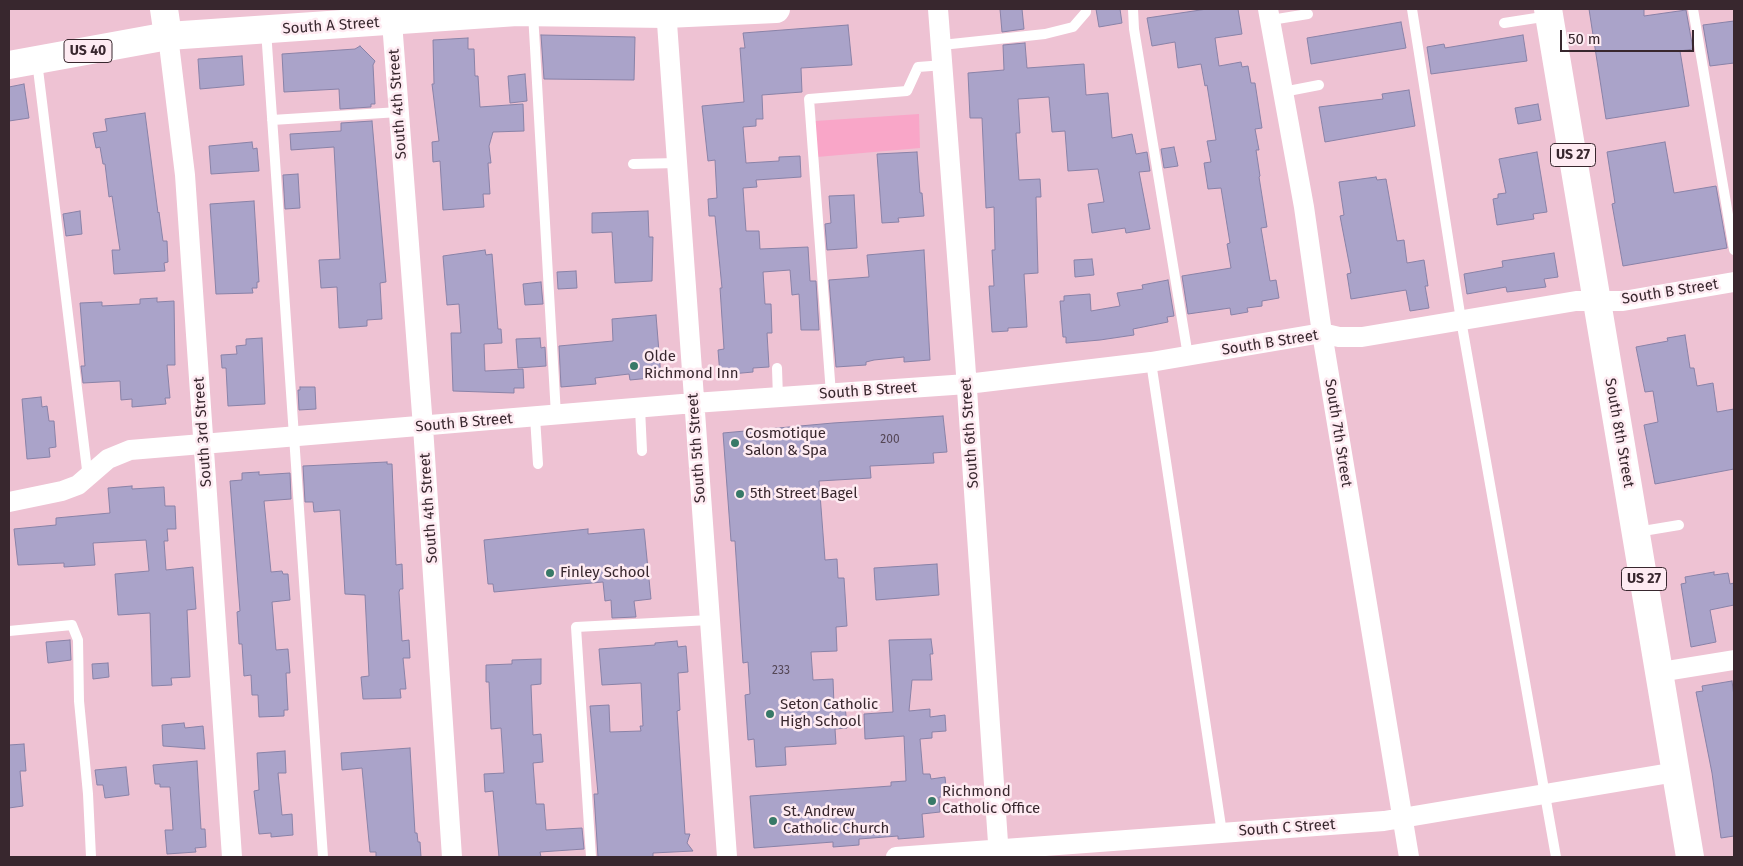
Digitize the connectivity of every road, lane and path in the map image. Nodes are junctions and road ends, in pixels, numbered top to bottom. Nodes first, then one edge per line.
1 (164, 9) edge
2 (776, 9) edge
3 (938, 9) edge
4 (1086, 9) edge
5 (1133, 9) edge
6 (1412, 9) edge
7 (1693, 9) edge
8 (666, 11) edge
9 (1549, 12) edge
10 (533, 13) junction
11 (1308, 14) dead end
12 (392, 15) edge
13 (1269, 15) edge
14 (1504, 24) dead end
15 (266, 30) junction
16 (168, 36) junction
17 (943, 55) junction
18 (36, 60) junction
19 (9, 65) edge
20 (1319, 86) dead end
21 (1283, 92) junction
22 (399, 112) junction
23 (272, 120) junction
24 (677, 163) junction
25 (633, 164) dead end
26 (1734, 250) edge
27 (1734, 282) edge
28 (1597, 301) junction
29 (1461, 320) junction
30 (1322, 334) junction
31 (1188, 356) junction
32 (1151, 362) junction
33 (777, 368) dead end
34 (967, 384) junction
35 (831, 394) junction
36 (778, 398) junction
37 (694, 403) junction
38 (640, 408) junction
39 (556, 415) junction
40 (535, 417) junction
41 (423, 427) junction
42 (295, 436) junction
43 (204, 443) junction
44 (642, 451) dead end
45 (538, 464) dead end
46 (88, 478) junction
47 (9, 502) edge
48 (1679, 525) dead end
49 (1636, 532) junction
50 (710, 620) junction
51 (9, 631) edge
52 (1734, 660) edge
53 (1660, 672) junction
54 (1676, 772) junction
55 (1543, 794) junction
56 (1402, 818) junction
57 (1222, 833) junction
58 (999, 854) edge
59 (91, 857) edge
60 (232, 857) edge
61 (322, 857) edge
62 (452, 857) edge
63 (591, 857) edge
64 (727, 857) edge
65 (896, 857) edge
66 (1409, 857) edge
67 (1556, 857) edge
68 (1690, 857) edge

1 - 16 main road, South 3rd Street
2 - 8 main road, South A Street / US 40
3 - 17 street, South 6th Street
4 - 17 lane
5 - 31 lane
6 - 29 lane
7 - 26 lane
8 - 10 main road, South A Street / US 40
8 - 24 street, South 5th Street
9 - 14 lane
9 - 28 main road, South 8th Street / US 27
10 - 12 main road, South A Street / US 40
10 - 39 lane
11 - 13 lane
12 - 15 main road, South A Street / US 40
12 - 22 street, South 4th Street
13 - 21 street, South 7th Street
15 - 16 main road, South A Street / US 40
15 - 23 lane
16 - 18 main road, South A Street / US 40
16 - 43 street, South 3rd Street
17 - 34 street, South 6th Street
17 - 35 lane
18 - 19 main road, South A Street / US 40
18 - 46 lane
20 - 21 lane
21 - 30 street, South 7th Street
22 - 23 lane
22 - 41 street, South 4th Street
23 - 42 lane
24 - 25 lane
24 - 37 street, South 5th Street
27 - 28 street, South B Street
28 - 29 street, South B Street
28 - 49 main road, South 8th Street / US 27
29 - 30 street, South B Street
29 - 55 lane
30 - 31 street, South B Street
30 - 56 street, South 7th Street
31 - 32 street, South B Street
32 - 34 street, South B Street
32 - 57 lane
33 - 36 lane
34 - 35 street, South B Street
34 - 58 street, South 6th Street
35 - 36 street, South B Street
36 - 37 street, South B Street
37 - 38 street, South B Street
37 - 50 street, South 5th Street
38 - 39 street, South B Street
38 - 44 lane
39 - 40 street, South B Street
40 - 41 street, South B Street
40 - 45 lane
41 - 42 street, South B Street
41 - 62 street, South 4th Street
42 - 43 street, South B Street
42 - 61 lane
43 - 46 street, South B Street
43 - 60 street, South 3rd Street
46 - 47 street, South B Street
48 - 49 lane
49 - 53 main road, South 8th Street / US 27
50 - 63 lane
50 - 64 street, South 5th Street
51 - 59 lane
52 - 53 street
53 - 54 main road, South 8th Street / US 27
54 - 55 street, South C Street
54 - 68 main road, South 8th Street / US 27
55 - 56 street, South C Street
55 - 67 lane
56 - 57 street, South C Street
56 - 66 street, South 7th Street
57 - 58 street, South C Street
58 - 65 street, South C Street

